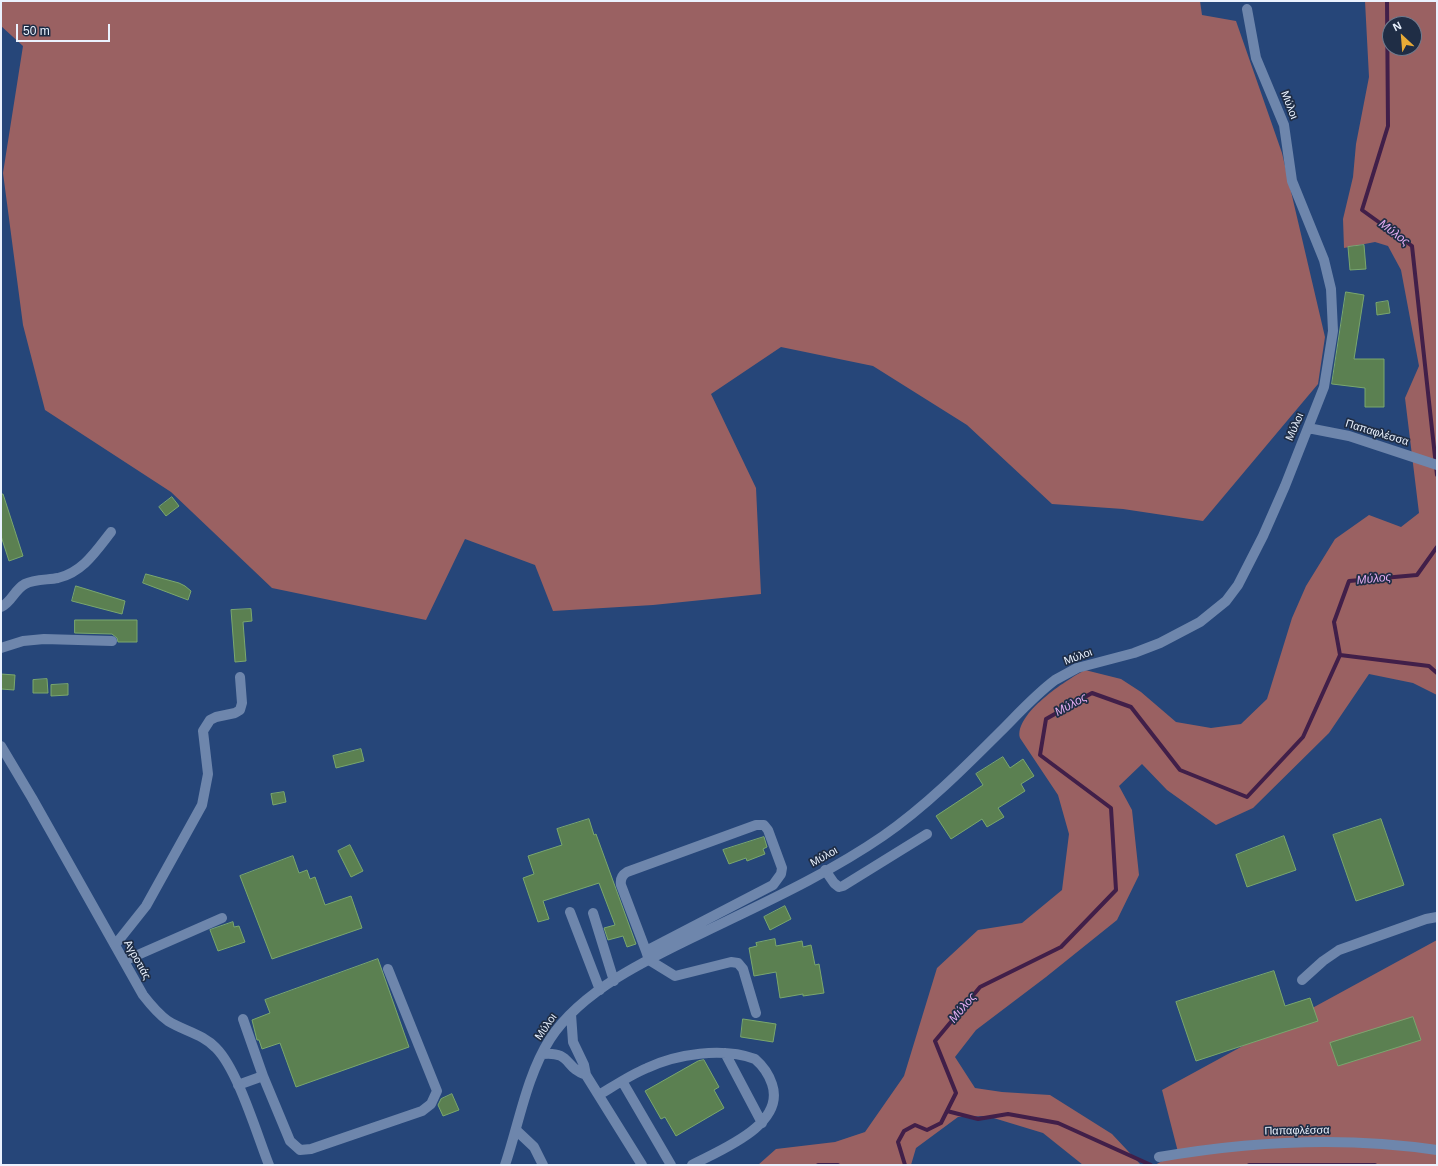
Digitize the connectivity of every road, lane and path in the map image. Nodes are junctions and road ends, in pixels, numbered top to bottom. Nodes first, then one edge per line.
1 (1247, 9) dead end
2 (1308, 428) junction
3 (1432, 464) edge
4 (111, 532) dead end
5 (1, 607) edge
6 (112, 641) dead end
7 (1, 648) edge
8 (240, 677) dead end
9 (1, 746) edge
10 (927, 834) dead end
11 (825, 870) junction
12 (570, 912) dead end
13 (593, 913) dead end
14 (1437, 917) edge
15 (222, 918) dead end
16 (115, 945) junction
17 (648, 956) junction
18 (124, 961) junction
19 (388, 969) dead end
20 (1302, 980) dead end
21 (614, 981) junction
22 (600, 990) junction
23 (756, 1013) dead end
24 (571, 1014) junction
25 (243, 1019) dead end
26 (726, 1053) junction
27 (542, 1054) junction
28 (586, 1075) junction
29 (263, 1076) junction
30 (622, 1081) junction
31 (238, 1085) junction
32 (599, 1095) junction
33 (762, 1123) junction
34 (516, 1130) junction
35 (1437, 1150) edge
36 (1159, 1157) dead end
37 (269, 1165) edge
38 (505, 1165) edge
39 (543, 1165) edge
40 (642, 1165) edge
41 (671, 1165) edge
42 (692, 1165) edge

1 - 2 street, Μύλοι
2 - 3 street, Παπαφλέσσα
2 - 11 street, Μύλοι
4 - 5 street
6 - 7 street
8 - 16 street
9 - 16 street, Αγροτιάς
10 - 11 street
11 - 17 street, Μύλοι
12 - 22 street
13 - 21 street
14 - 20 street
15 - 18 street
16 - 18 street, Αγροτιάς
17 - 17 street
17 - 21 street, Μύλοι
17 - 23 street
18 - 31 street, Αγροτιάς
19 - 29 street
21 - 22 street, Μύλοι
22 - 24 street, Μύλοι
24 - 27 street, Μύλοι
24 - 28 street
25 - 29 street
26 - 30 street
26 - 33 street
26 - 33 street
27 - 28 street
27 - 34 street, Μύλοι
28 - 32 street
29 - 31 street
30 - 32 street
30 - 41 street
31 - 37 street, Αγροτιάς
32 - 40 street
33 - 42 street
34 - 38 street, Μύλοι
34 - 39 street
35 - 36 street, Παπαφλέσσα

